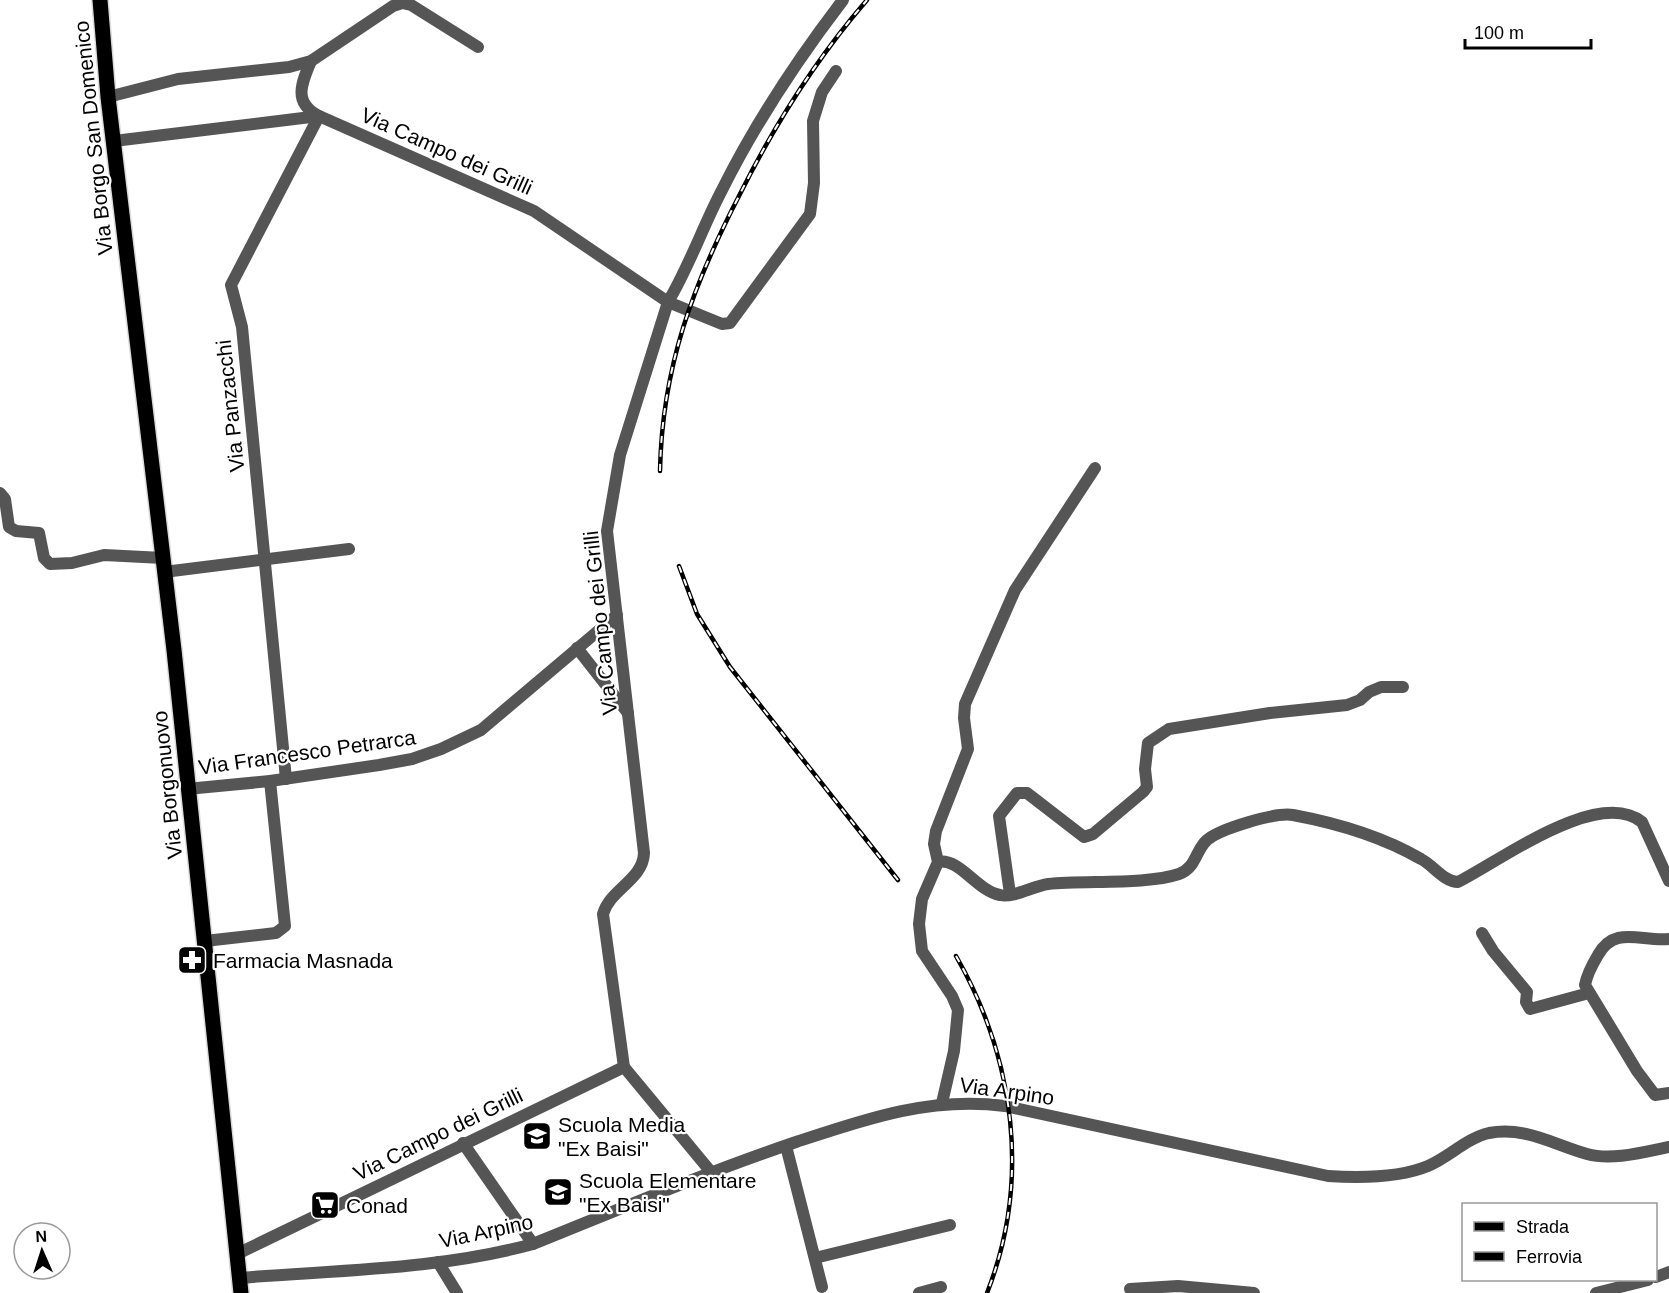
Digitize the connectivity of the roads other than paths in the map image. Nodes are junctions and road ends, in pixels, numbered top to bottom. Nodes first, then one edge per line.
1 (100, 0) edge
2 (843, 0) edge
3 (478, 47) dead end
4 (310, 61) junction
5 (836, 70) dead end
6 (108, 97) junction
7 (319, 116) junction
8 (114, 141) junction
9 (129, 272) joint
10 (668, 302) junction
11 (1095, 468) dead end
12 (0, 493) edge
13 (349, 549) dead end
14 (265, 559) junction
15 (164, 565) junction
16 (616, 615) junction
17 (577, 648) junction
18 (1403, 687) dead end
19 (628, 713) junction
20 (286, 779) junction
21 (270, 781) junction
22 (187, 789) junction
23 (938, 862) junction
24 (1669, 881) edge
25 (1010, 894) junction
26 (1482, 933) dead end
27 (1669, 939) edge
28 (205, 941) junction
29 (1589, 993) junction
30 (624, 1067) junction
31 (1669, 1093) edge
32 (942, 1103) junction
33 (463, 1143) junction
34 (786, 1146) junction
35 (1669, 1147) edge
36 (711, 1172) junction
37 (950, 1225) dead end
38 (533, 1244) junction
39 (237, 1254) junction
40 (815, 1258) junction
41 (438, 1262) junction
42 (1644, 1281) edge
43 (240, 1285) edge
44 (822, 1287) dead end
45 (941, 1287) dead end
46 (1130, 1289) dead end
47 (457, 1293) edge
48 (919, 1293) edge
49 (1254, 1293) edge
50 (1596, 1293) edge

1 - 6 main road, Via Borgo San Domenico
2 - 10 street
3 - 4 street
4 - 6 street
4 - 7 street
5 - 10 street
6 - 8 main road, Via Borgo San Domenico
7 - 8 street
7 - 10 street, Via Campo dei Grilli
7 - 14 street, Via Panzacchi
8 - 9 main road, Via Borgo San Domenico
9 - 15 main road, Via Borgonuovo
10 - 16 street, Via Campo dei Grilli
11 - 23 street
12 - 15 street
13 - 14 street
14 - 15 street
14 - 20 street, Via Panzacchi
15 - 22 main road, Via Borgonuovo
16 - 17 street, Via Francesco Petrarca
16 - 19 street, Via Campo dei Grilli
17 - 19 street
17 - 20 street, Via Francesco Petrarca
18 - 25 street
19 - 30 street, Via Campo dei Grilli
20 - 21 street, Via Francesco Petrarca
21 - 22 street, Via Francesco Petrarca
21 - 28 street
22 - 28 main road, Via Borgonuovo
23 - 25 street
23 - 32 street
24 - 25 street
26 - 29 street
27 - 29 street
28 - 39 main road, Via Borgonuovo
29 - 31 street
30 - 33 street, Via Campo dei Grilli
30 - 36 street
32 - 34 street, Via Arpino
32 - 35 street, Via Arpino
33 - 38 street
33 - 39 street, Via Campo dei Grilli
34 - 36 street, Via Arpino
34 - 40 street
36 - 38 street, Via Arpino
37 - 40 street
38 - 41 street, Via Arpino
39 - 43 main road, Via Borgonuovo
40 - 44 street
41 - 43 street, Via Arpino
41 - 47 street
42 - 50 street
45 - 48 street
46 - 49 street

